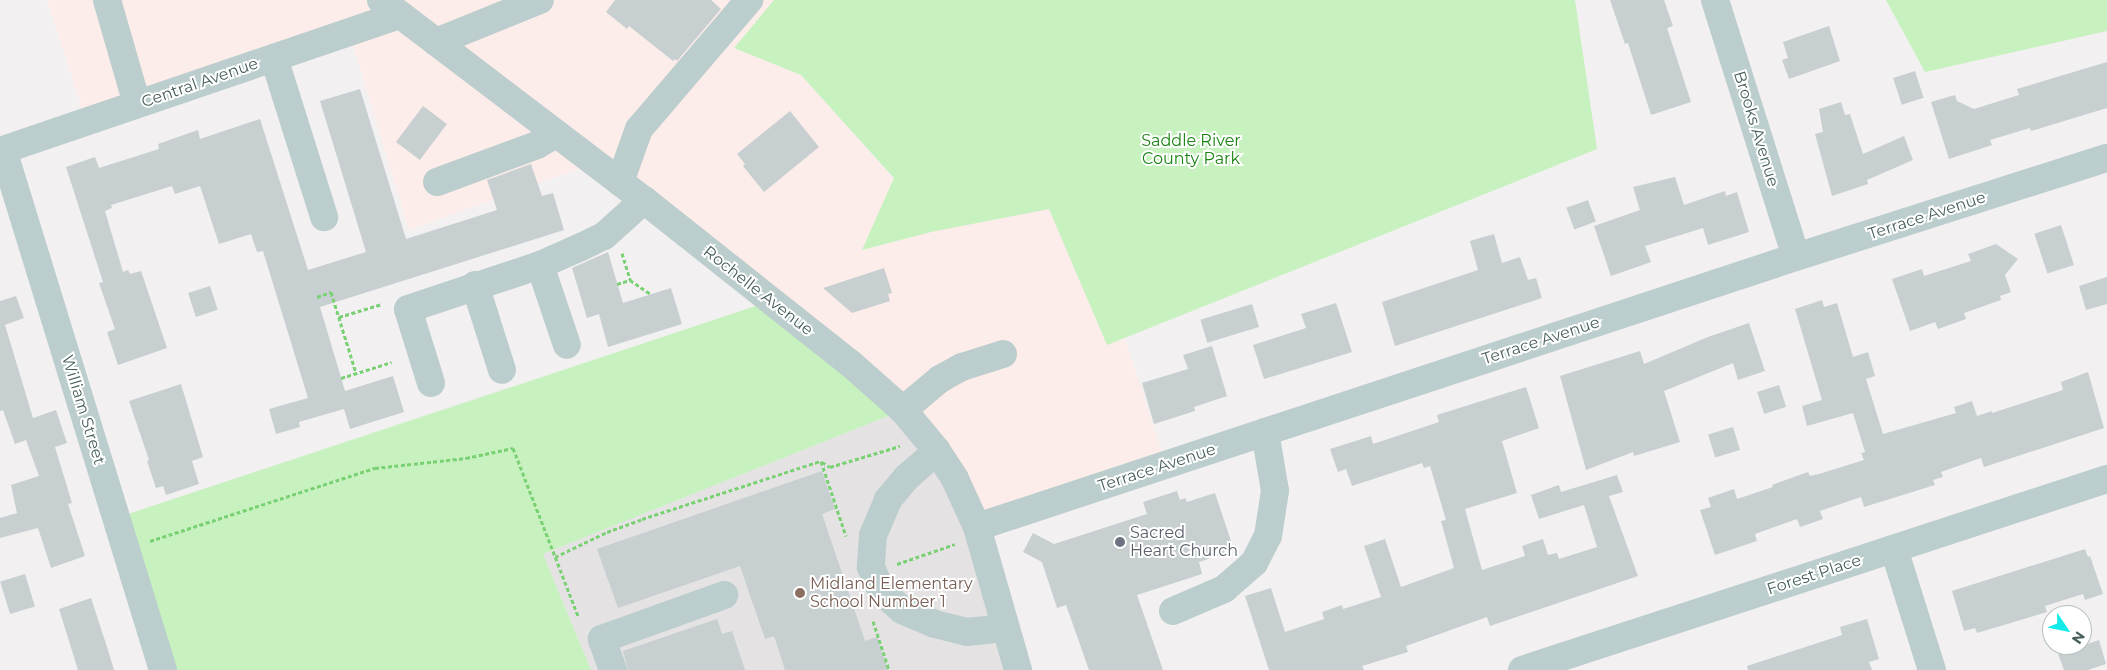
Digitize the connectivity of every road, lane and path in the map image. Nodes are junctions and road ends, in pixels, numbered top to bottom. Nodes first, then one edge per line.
1 (107, 0) edge
2 (540, 0) edge
3 (749, 0) edge
4 (1715, 0) edge
5 (390, 7) edge
6 (436, 42) junction
7 (274, 58) junction
8 (137, 104) junction
9 (556, 134) junction
10 (1, 150) edge
11 (2107, 158) edge
12 (437, 182) dead end
13 (620, 182) junction
14 (644, 200) junction
15 (324, 218) dead end
16 (614, 226) junction
17 (1796, 257) junction
18 (540, 265) junction
19 (630, 280) junction
20 (617, 284) dead end
21 (475, 285) junction
22 (651, 294) dead end
23 (317, 297) dead end
24 (567, 345) dead end
25 (1003, 354) dead end
26 (392, 362) dead end
27 (502, 370) dead end
28 (356, 373) junction
29 (341, 378) dead end
30 (432, 383) dead end
31 (903, 410) junction
32 (1265, 432) junction
33 (927, 459) junction
34 (821, 461) junction
35 (2107, 479) edge
36 (962, 536) junction
37 (847, 541) dead end
38 (126, 549) junction
39 (1894, 549) junction
40 (959, 552) dead end
41 (556, 557) junction
42 (873, 572) junction
43 (724, 595) dead end
44 (1174, 611) dead end
45 (871, 614) dead end
46 (579, 618) dead end
47 (1004, 628) junction
48 (163, 670) edge
49 (613, 670) edge
50 (889, 670) edge
51 (1018, 670) edge
52 (1522, 670) edge
53 (1932, 670) edge

1 - 8 street
2 - 6 street
3 - 13 street
4 - 17 street, Brooks Avenue
5 - 6 street, Rochelle Avenue
5 - 7 street, Central Avenue
6 - 9 street, Rochelle Avenue
7 - 8 street, Central Avenue
7 - 15 street
8 - 10 street, Central Avenue
9 - 12 street
9 - 13 street, Rochelle Avenue
10 - 38 street, William Street
11 - 17 street, Terrace Avenue
13 - 14 street, Rochelle Avenue
14 - 16 street
14 - 31 street, Rochelle Avenue
16 - 18 street
16 - 19 path
17 - 32 street, Terrace Avenue
18 - 21 street
18 - 24 street
19 - 20 path
19 - 22 path
21 - 27 street
21 - 30 street
23 - 28 path
25 - 31 street
26 - 28 path
28 - 29 path
31 - 33 street, Rochelle Avenue
32 - 36 street, Terrace Avenue
32 - 44 street
33 - 34 path
33 - 36 street, Rochelle Avenue
33 - 42 street
34 - 37 path
34 - 41 path
35 - 39 street, Forest Place
36 - 40 path
36 - 42 path
36 - 47 street, Rochelle Avenue
38 - 41 path
38 - 48 street, William Street
39 - 52 street, Forest Place
39 - 53 street
41 - 46 path
42 - 47 street
43 - 49 street
45 - 50 path
47 - 51 street, Rochelle Avenue

